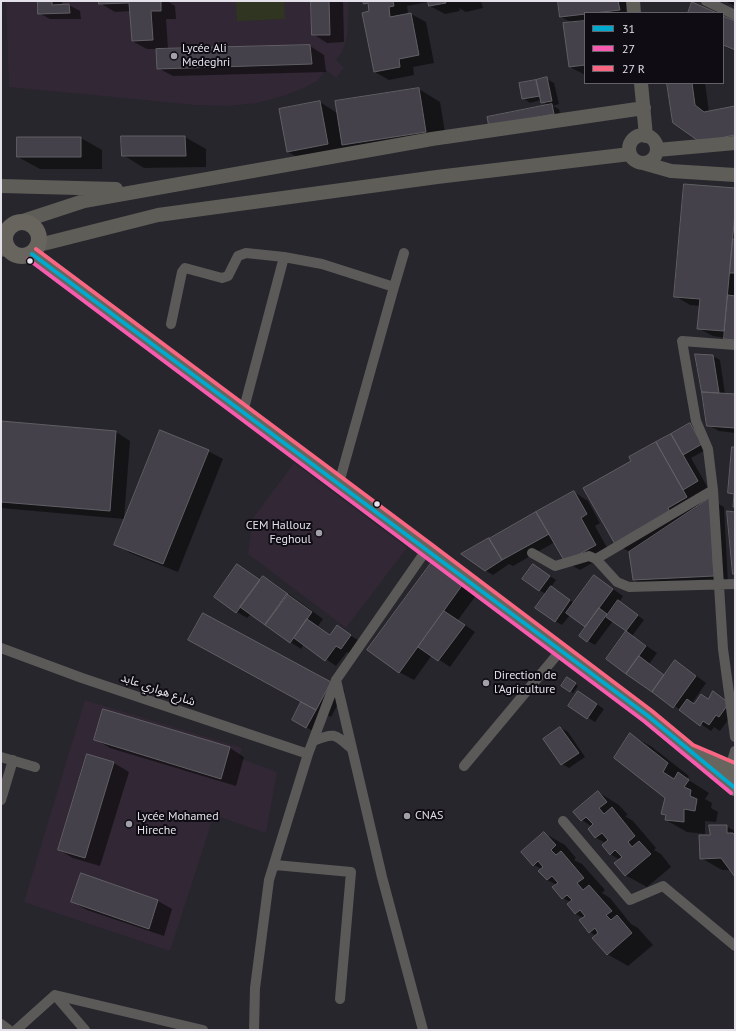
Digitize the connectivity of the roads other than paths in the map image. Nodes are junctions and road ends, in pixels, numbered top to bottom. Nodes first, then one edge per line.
1 (633, 1) edge
2 (706, 1) edge
3 (634, 12) edge
4 (735, 14) edge
5 (641, 84) edge
6 (644, 108) junction
7 (646, 136) junction
8 (735, 143) edge
9 (657, 150) junction
10 (630, 154) junction
11 (643, 163) junction
12 (735, 175) edge
13 (1, 186) edge
14 (146, 190) junction
15 (23, 221) junction
16 (3, 231) edge
17 (35, 250) junction
18 (5, 251) edge
19 (404, 253) dead end
20 (284, 257) junction
21 (394, 287) junction
22 (171, 324) dead end
23 (735, 345) edge
24 (243, 412) junction
25 (339, 483) junction
26 (713, 490) junction
27 (427, 549) junction
28 (532, 553) dead end
29 (596, 559) junction
30 (735, 584) edge
31 (718, 585) junction
32 (1, 648) edge
33 (561, 650) junction
34 (336, 680) junction
35 (735, 737) edge
36 (313, 740) junction
37 (352, 749) junction
38 (690, 750) junction
39 (735, 751) edge
40 (308, 754) junction
41 (1, 757) edge
42 (13, 760) junction
43 (464, 766) dead end
44 (35, 767) dead end
45 (733, 768) edge
46 (735, 788) edge
47 (1, 800) edge
48 (563, 821) dead end
49 (275, 865) junction
50 (735, 946) edge
51 (55, 995) junction
52 (340, 999) dead end
53 (1, 1024) edge
54 (9, 1030) edge
55 (16, 1030) edge
56 (85, 1030) edge
57 (203, 1030) edge
58 (254, 1030) edge
59 (423, 1030) edge

1 - 3 street
2 - 4 street
5 - 6 street
6 - 7 street
6 - 14 street
7 - 9 street
7 - 10 street
8 - 9 street
9 - 11 street
10 - 11 street
10 - 17 street
11 - 12 street
13 - 14 street
14 - 15 street
15 - 16 main road
15 - 17 main road
16 - 18 main road
17 - 18 main road
17 - 24 main road
19 - 21 street
20 - 21 street
20 - 22 street
20 - 24 street
21 - 25 street
23 - 26 street
24 - 25 main road
25 - 27 main road
26 - 29 street
26 - 31 street
27 - 33 main road
27 - 34 street
28 - 29 street
29 - 31 street
30 - 31 street
31 - 35 street
32 - 40 street, شارع هواري عابد
33 - 38 main road
33 - 43 street
34 - 36 street
34 - 37 street
36 - 37 street
36 - 40 street
37 - 59 street
38 - 45 main road
38 - 46 main road
39 - 45 street
40 - 49 street
41 - 42 street
42 - 44 street
42 - 47 street
48 - 50 street
49 - 52 street
49 - 58 street
51 - 55 street
51 - 56 street
51 - 57 street
53 - 54 street

